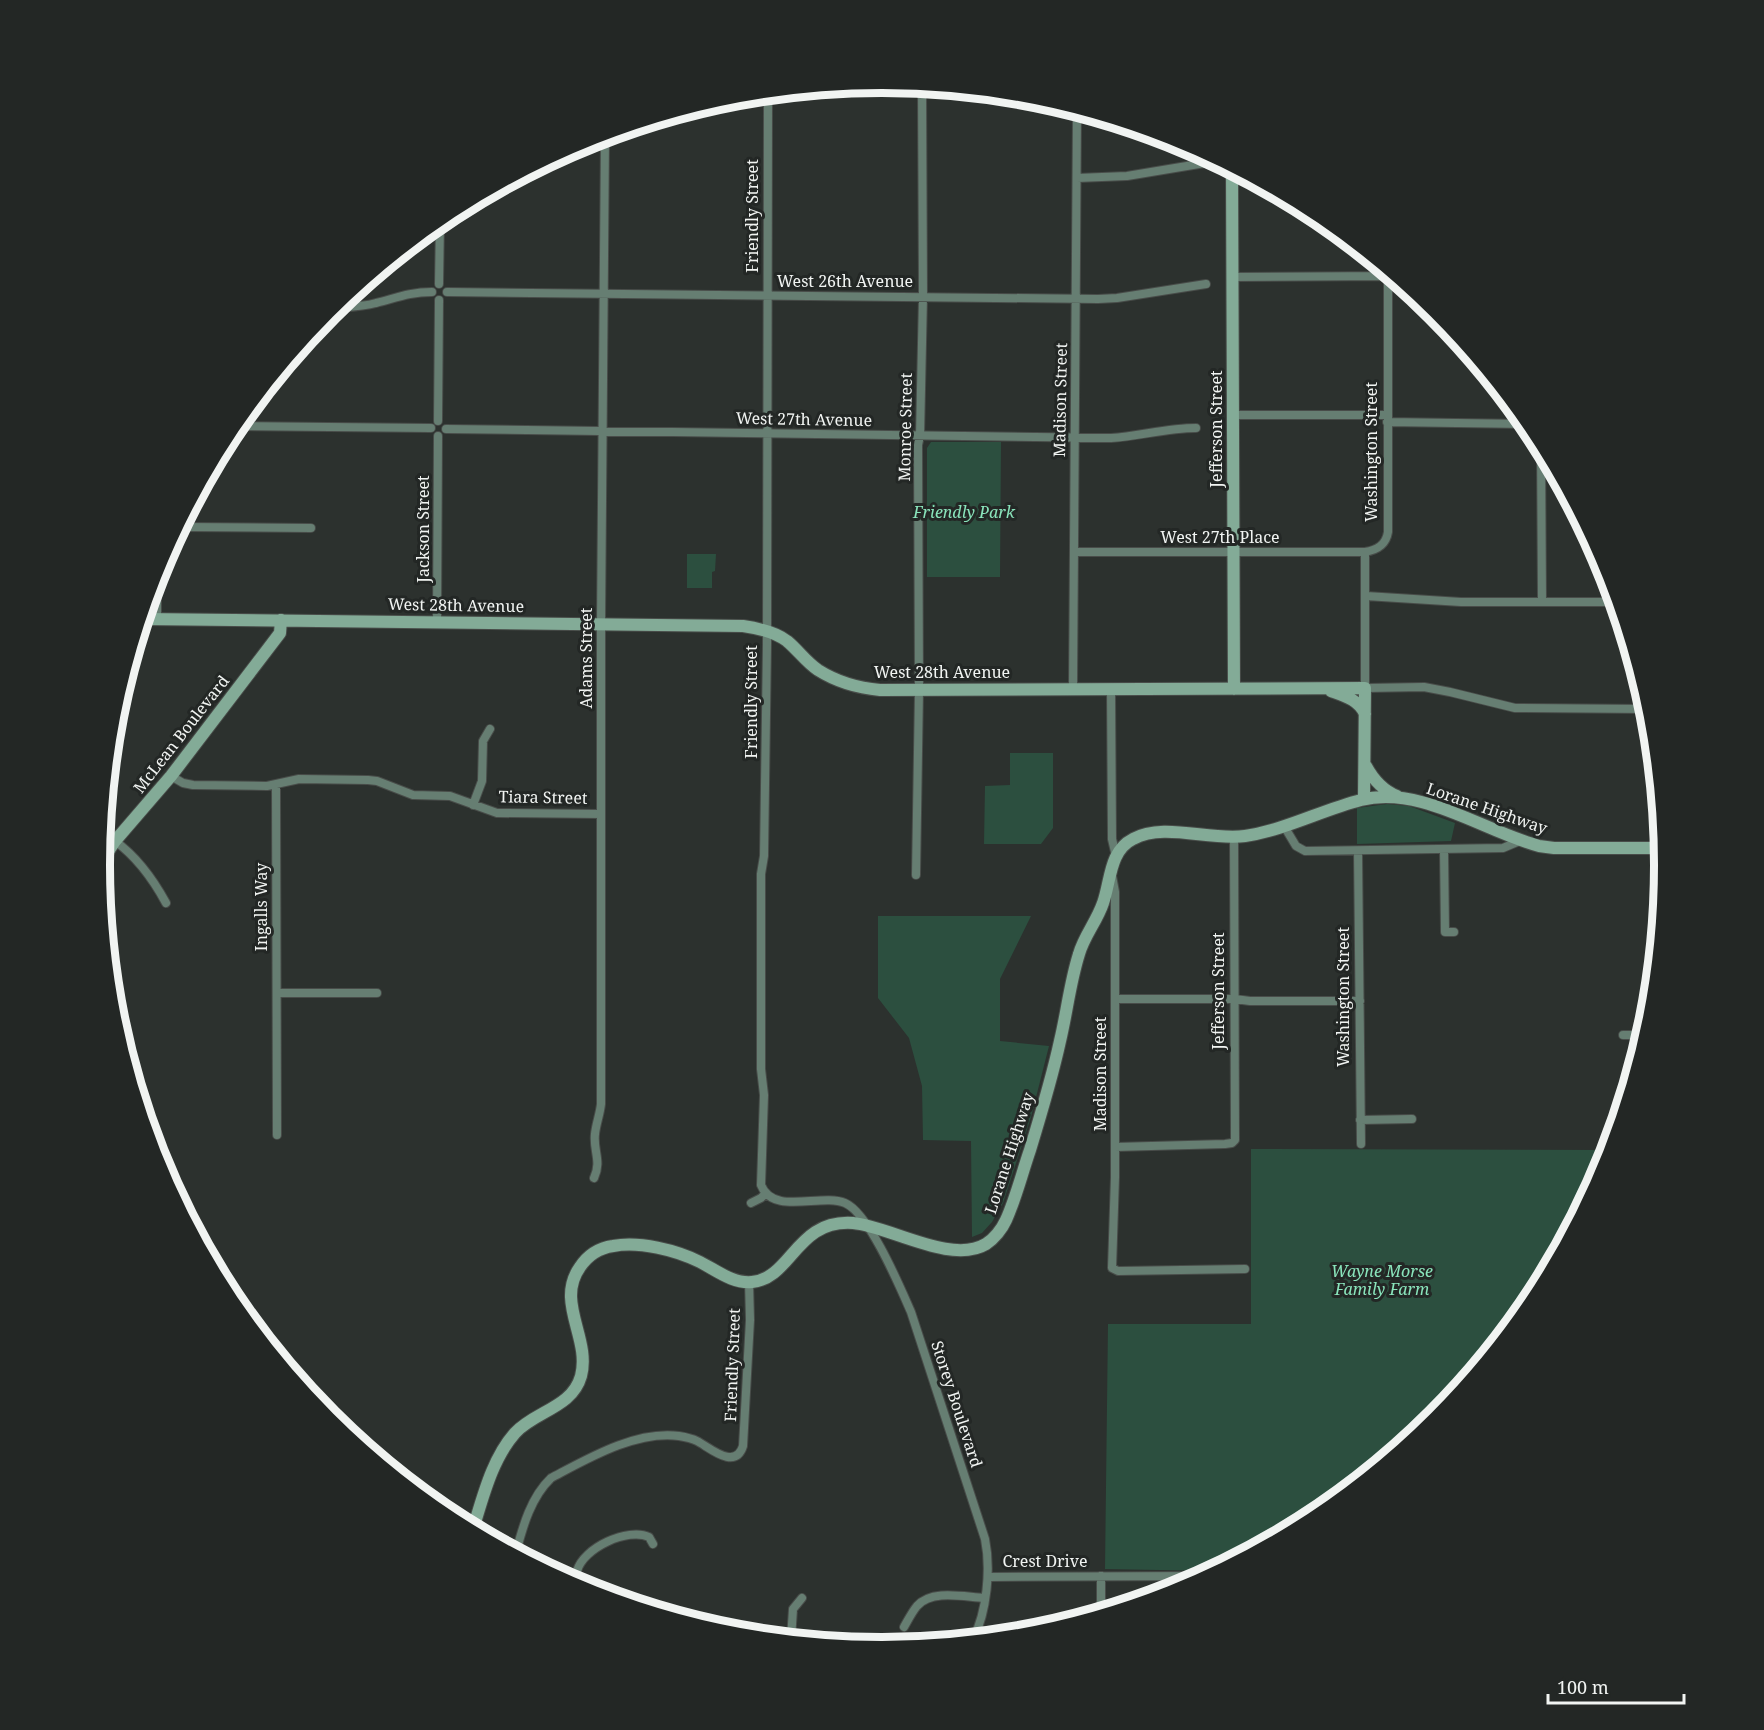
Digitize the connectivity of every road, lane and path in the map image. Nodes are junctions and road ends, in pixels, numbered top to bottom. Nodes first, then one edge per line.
1 (922, 95) edge
2 (768, 102) edge
3 (1077, 118) edge
4 (605, 145) edge
5 (1202, 163) edge
6 (1077, 178) junction
7 (1232, 178) edge
8 (440, 233) edge
9 (1379, 275) edge
10 (1232, 277) junction
11 (1389, 283) edge
12 (439, 284) junction
13 (1206, 284) dead end
14 (432, 292) junction
15 (447, 292) junction
16 (603, 294) junction
17 (767, 295) junction
18 (923, 296) junction
19 (1076, 298) junction
20 (439, 300) junction
21 (349, 307) edge
22 (1232, 415) junction
23 (1387, 419) junction
24 (438, 421) junction
25 (1514, 423) edge
26 (247, 426) edge
27 (431, 428) junction
28 (1196, 428) dead end
29 (446, 429) junction
30 (603, 431) junction
31 (767, 434) junction
32 (438, 436) junction
33 (920, 436) junction
34 (1074, 436) junction
35 (1541, 463) edge
36 (189, 526) edge
37 (311, 528) dead end
38 (1074, 552) junction
39 (1233, 552) junction
40 (1365, 552) junction
41 (1366, 596) junction
42 (157, 601) edge
43 (1542, 602) junction
44 (1607, 602) edge
45 (150, 619) edge
46 (157, 619) junction
47 (281, 620) junction
48 (437, 622) junction
49 (601, 624) junction
50 (767, 632) junction
51 (1322, 688) junction
52 (1365, 688) junction
53 (1073, 689) junction
54 (1111, 689) junction
55 (1234, 689) junction
56 (919, 690) junction
57 (1638, 709) edge
58 (1365, 714) junction
59 (490, 729) dead end
60 (1365, 764) junction
61 (171, 776) junction
62 (276, 785) junction
63 (1404, 798) junction
64 (1364, 799) junction
65 (473, 805) junction
66 (601, 814) junction
67 (1284, 826) junction
68 (1234, 837) junction
69 (1522, 840) junction
70 (115, 841) junction
71 (111, 848) edge
72 (1653, 848) edge
73 (1444, 850) junction
74 (1358, 851) junction
75 (1116, 856) junction
76 (1111, 873) junction
77 (916, 875) dead end
78 (166, 903) dead end
79 (1454, 932) dead end
80 (277, 993) junction
81 (377, 993) dead end
82 (1115, 999) junction
83 (1235, 999) junction
84 (1360, 1001) junction
85 (1623, 1035) dead end
86 (1635, 1035) edge
87 (1412, 1119) dead end
88 (1360, 1120) junction
89 (277, 1136) dead end
90 (1361, 1144) dead end
91 (1115, 1147) junction
92 (594, 1178) dead end
93 (766, 1193) junction
94 (751, 1203) dead end
95 (868, 1226) junction
96 (1245, 1269) dead end
97 (749, 1282) junction
98 (475, 1521) edge
99 (653, 1544) dead end
100 (518, 1545) edge
101 (577, 1573) edge
102 (1101, 1576) junction
103 (1181, 1576) edge
104 (989, 1577) junction
105 (802, 1598) dead end
106 (984, 1598) junction
107 (1101, 1605) edge
108 (904, 1627) dead end
109 (791, 1631) edge
110 (976, 1631) edge

1 - 18 street, Monroe Street
2 - 17 street, Friendly Street
3 - 6 street, Madison Street
4 - 16 street, Adams Street
5 - 6 street
6 - 19 street, Madison Street
7 - 10 street, Jefferson Street
8 - 12 street
9 - 10 street
10 - 22 street, Jefferson Street
11 - 23 street, Washington Street
12 - 14 street
12 - 15 street
13 - 19 street, West 26th Avenue
14 - 20 street
14 - 21 street
15 - 16 street, West 26th Avenue
15 - 20 street
16 - 17 street, West 26th Avenue
16 - 30 street, Adams Street
17 - 18 street, West 26th Avenue
17 - 31 street, Friendly Street
18 - 19 street, West 26th Avenue
18 - 33 street, Monroe Street
19 - 34 street, Madison Street
20 - 24 street
22 - 23 street
22 - 39 street, Jefferson Street
23 - 25 street
23 - 40 street, Washington Street
24 - 27 street
24 - 29 street
26 - 27 street
27 - 32 street
28 - 34 street, West 27th Avenue
29 - 30 street, West 27th Avenue
29 - 32 street
30 - 31 street, West 27th Avenue
30 - 49 street, Adams Street
31 - 33 street, West 27th Avenue
31 - 50 street, Friendly Street
32 - 48 street, Jackson Street
33 - 34 street, West 27th Avenue
33 - 56 street, Monroe Street
34 - 38 street, Madison Street
35 - 43 street
36 - 37 street
38 - 39 street, West 27th Place
38 - 53 street, Madison Street
39 - 40 street, West 27th Place
39 - 55 street, Jefferson Street
40 - 41 street
41 - 43 street
41 - 52 street
42 - 46 street
43 - 44 street
45 - 46 street, West 28th Avenue
46 - 47 street, West 28th Avenue
47 - 48 street, West 28th Avenue
47 - 61 street, McLean Boulevard
48 - 49 street, West 28th Avenue
49 - 50 street, West 28th Avenue
49 - 66 street, Adams Street
50 - 56 street, West 28th Avenue
50 - 93 street, Friendly Street
51 - 52 street, West 28th Avenue
51 - 55 street, West 28th Avenue
51 - 58 street
52 - 57 street, West 28th Avenue
52 - 58 street
53 - 54 street, West 28th Avenue
53 - 56 street, West 28th Avenue
54 - 55 street, West 28th Avenue
54 - 75 street
56 - 77 street, Monroe Street
58 - 60 street
59 - 65 street
60 - 63 street
60 - 64 street
61 - 62 street
61 - 70 street, McLean Boulevard
62 - 65 street, Tiara Street
62 - 80 street, Ingalls Way
63 - 64 street, Lorane Highway
63 - 69 street, Lorane Highway
64 - 67 street, Lorane Highway
65 - 66 street, Tiara Street
66 - 92 street, Adams Street
67 - 68 street, Lorane Highway
67 - 74 street
68 - 75 street, Lorane Highway
68 - 83 street, Jefferson Street
69 - 72 street, Lorane Highway
69 - 73 street
70 - 71 street, McLean Boulevard
70 - 78 street
73 - 74 street
73 - 79 street
74 - 84 street, Washington Street
75 - 76 street, Lorane Highway
76 - 82 street, Madison Street
76 - 95 street, Lorane Highway
80 - 81 street
80 - 89 street, Ingalls Way
82 - 83 street
82 - 91 street, Madison Street
83 - 84 street
83 - 91 street, Jefferson Street
84 - 88 street, Washington Street
85 - 86 street
87 - 88 street
88 - 90 street, Washington Street
91 - 96 street, Madison Street
93 - 94 street
93 - 95 street
95 - 97 street, Lorane Highway
95 - 104 street, Storey Boulevard
97 - 98 street
97 - 100 street, Friendly Street
99 - 101 street
102 - 103 street, Crest Drive
102 - 104 street, Crest Drive
102 - 107 street, Crest Drive
104 - 106 street, Storey Boulevard
105 - 109 street
106 - 108 street
106 - 110 street, Storey Boulevard

